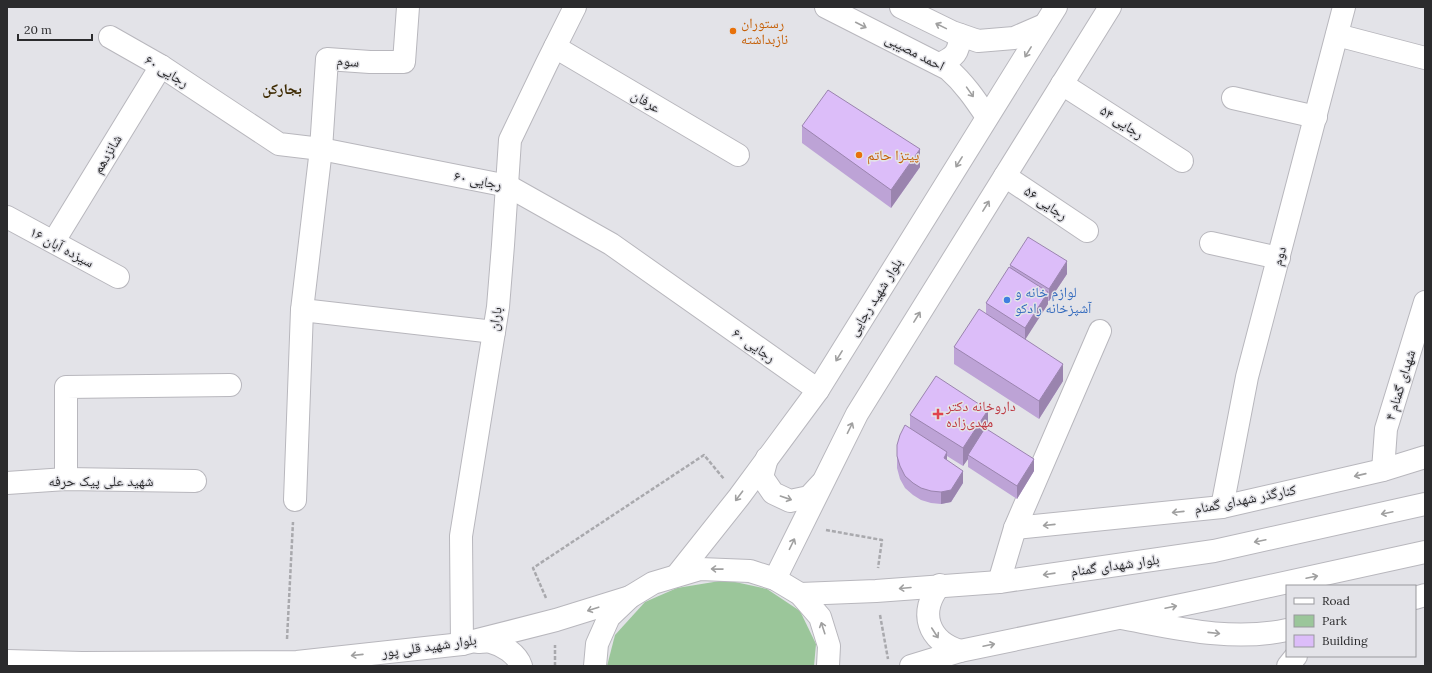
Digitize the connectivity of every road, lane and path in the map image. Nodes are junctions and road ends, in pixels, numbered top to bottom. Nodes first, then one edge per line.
1 (408, 7) edge
2 (575, 7) edge
3 (826, 7) edge
4 (901, 7) edge
5 (1056, 7) edge
6 (1110, 7) edge
7 (1344, 7) edge
8 (1044, 25) junction
9 (960, 35) junction
10 (1337, 35) junction
11 (110, 37) dead end
12 (555, 47) junction
13 (1425, 58) edge
14 (939, 64) junction
15 (161, 66) junction
16 (1062, 84) junction
17 (1233, 98) dead end
18 (1316, 117) junction
19 (987, 118) junction
20 (321, 149) junction
21 (738, 155) dead end
22 (1182, 161) dead end
23 (1005, 176) junction
24 (508, 186) junction
25 (7, 217) edge
26 (1087, 231) dead end
27 (54, 241) junction
28 (1211, 244) dead end
29 (1279, 258) junction
30 (118, 277) dead end
31 (1425, 302) edge
32 (302, 310) junction
33 (1100, 331) dead end
34 (494, 332) junction
35 (230, 385) dead end
36 (818, 390) junction
37 (1425, 457) edge
38 (767, 458) junction
39 (1383, 470) junction
40 (66, 479) junction
41 (195, 481) dead end
42 (7, 483) edge
43 (822, 483) junction
44 (295, 500) joint
45 (1425, 504) edge
46 (1222, 507) junction
47 (1015, 528) junction
48 (1425, 552) edge
49 (677, 575) junction
50 (775, 579) junction
51 (999, 582) junction
52 (940, 585) junction
53 (800, 594) junction
54 (630, 597) junction
55 (1121, 618) junction
56 (1286, 630) edge
57 (465, 644) junction
58 (960, 651) junction
59 (1295, 657) edge
60 (7, 661) edge
61 (285, 662) junction
62 (521, 666) edge
63 (595, 666) edge
64 (828, 666) edge
65 (911, 666) edge
66 (1288, 666) edge

1 - 20 main road, سوم
2 - 12 main road, باران
3 -> 14 main road, احمد مصیبی
9 -> 4 main road
5 - 8 main road, بلوار شهید رجایی
6 - 16 main road
7 - 10 main road, دوم
8 - 9 main road
8 -> 19 main road, بلوار شهید رجایی
9 - 14 main road
10 - 13 main road
10 - 18 main road, دوم
11 - 15 main road, رجایی ۶۰
12 - 21 main road, عرفان
12 - 24 main road, باران
14 -> 19 main road, احمد مصیبی
15 - 20 main road, رجایی ۶۰
15 - 27 main road, شانزدهم
16 - 22 main road, رجایی ۵۴
16 - 23 main road
17 - 18 main road
18 - 29 main road, دوم
19 -> 36 main road, بلوار شهید رجایی
20 - 24 main road, رجایی ۶۰
20 - 32 main road
23 - 26 main road, رجایی ۵۶
43 -> 23 main road
24 - 34 main road, باران
24 - 36 main road, رجایی ۶۰
25 - 27 main road, سیزده آبان ۱۶
27 - 30 main road, سیزده آبان ۱۶
28 - 29 main road
29 - 46 main road, دوم
31 - 39 main road, شهدای گمنام ۴
32 - 34 main road
32 - 44 main road
33 - 47 main road
34 - 57 main road, باران
35 - 40 main road
36 - 38 main road, بلوار شهید رجایی
37 - 39 main road, کنارگذر شهدای گمنام
38 -> 43 main road
38 -> 49 main road, بلوار شهید رجایی
39 -> 46 main road, کنارگذر شهدای گمنام
40 - 41 main road, شهید علی پیک حرفه
40 - 42 main road, شهید علی پیک حرفه
50 -> 43 main road
44 - 61 path
45 -> 51 main road, بلوار شهدای گمنام
46 -> 47 main road, کنارگذر شهدای گمنام
47 - 51 main road
55 -> 48 main road
50 -> 49 main road
49 - 54 main road
50 - 53 main road
51 - 52 main road, بلوار شهدای گمنام
52 -> 53 main road, بلوار شهدای گمنام
52 -> 58 main road
64 -> 53 main road
54 -> 57 main road, بلوار شهید قلی پور
54 - 63 main road
55 -> 56 main road
58 -> 55 main road
57 -> 61 main road, بلوار شهید قلی پور
57 - 62 main road
58 - 65 main road
59 - 66 main road
60 - 61 main road, بلوار شهید قلی پور

